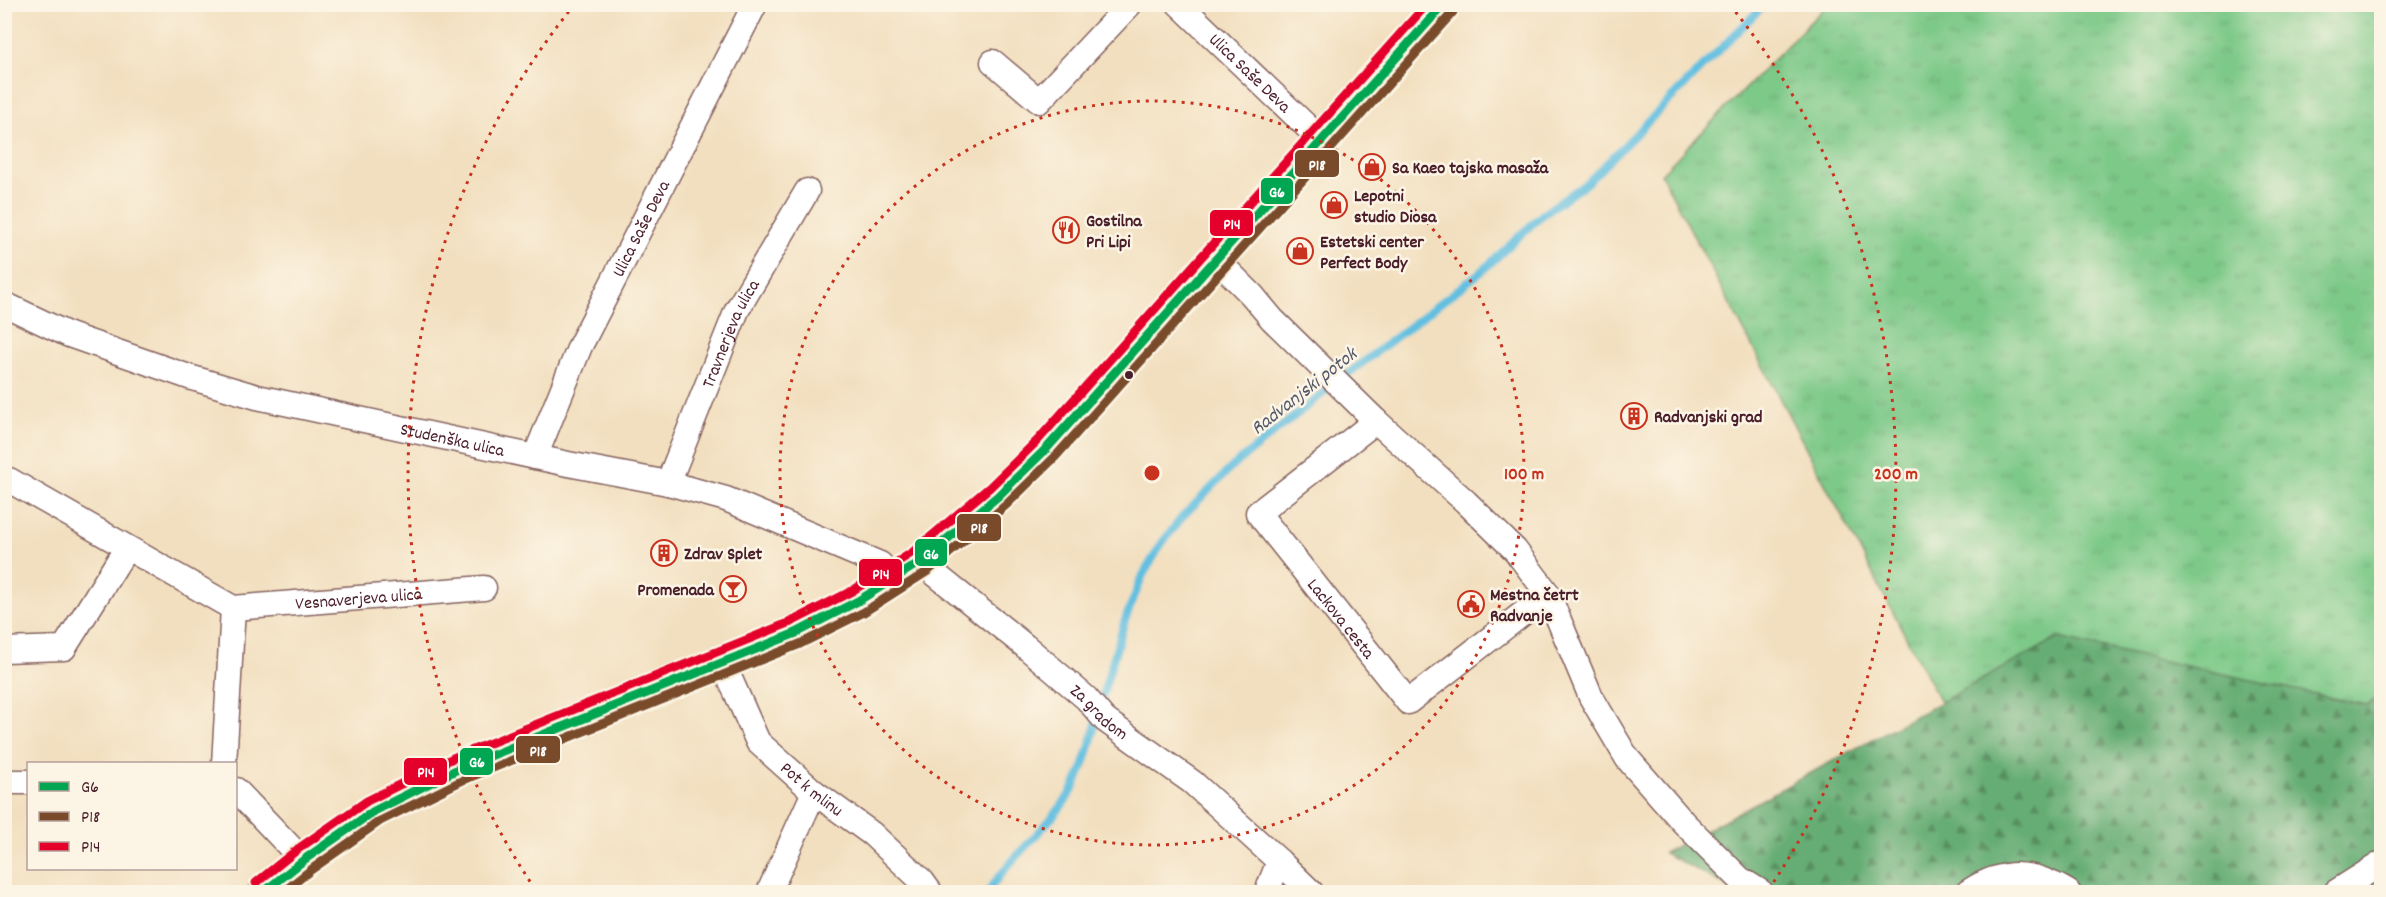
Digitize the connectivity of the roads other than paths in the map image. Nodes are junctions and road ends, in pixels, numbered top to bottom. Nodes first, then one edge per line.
1 (755, 4) edge
2 (1130, 4) edge
3 (1179, 4) edge
4 (1444, 4) edge
5 (993, 62) dead end
6 (1322, 141) junction
7 (807, 191) dead end
8 (1216, 260) junction
9 (4, 304) edge
10 (1376, 421) junction
11 (535, 457) junction
12 (9, 480) dead end
13 (668, 483) junction
14 (126, 549) junction
15 (920, 562) junction
16 (894, 578) junction
17 (484, 588) dead end
18 (1548, 594) junction
19 (233, 608) junction
20 (4, 650) edge
21 (723, 663) junction
22 (224, 762) edge
23 (4, 782) edge
24 (27, 782) edge
25 (237, 791) edge
26 (814, 792) junction
27 (305, 859) junction
28 (1279, 861) junction
29 (2382, 863) edge
30 (264, 892) edge
31 (769, 892) edge
32 (930, 892) edge
33 (1267, 892) edge
34 (1311, 892) edge
35 (1761, 892) edge
36 (1968, 892) edge
37 (2068, 892) edge
38 (2336, 892) edge

1 - 11 street, Ulica Saše Deva
2 - 5 street
3 - 6 street, Ulica Saše Deva
4 - 6 street
6 - 8 street
7 - 13 street, Travnerjeva ulica
8 - 10 street
8 - 15 street
9 - 11 street, Studenška ulica
10 - 18 street
10 - 18 street, Lackova cesta
11 - 13 street, Studenška ulica
12 - 14 street
13 - 16 street, Studenška ulica
14 - 19 street
14 - 20 street
15 - 16 street
15 - 28 street, Za gradom
16 - 21 street
17 - 19 street, Vesnaverjeva ulica
18 - 35 street
19 - 22 street
21 - 26 street, Pot k mlinu
21 - 27 street
23 - 24 street
25 - 27 street
26 - 31 street
26 - 32 street, Pot k mlinu
27 - 30 street
28 - 33 street
28 - 34 street, Za gradom
29 - 38 street
36 - 37 street

